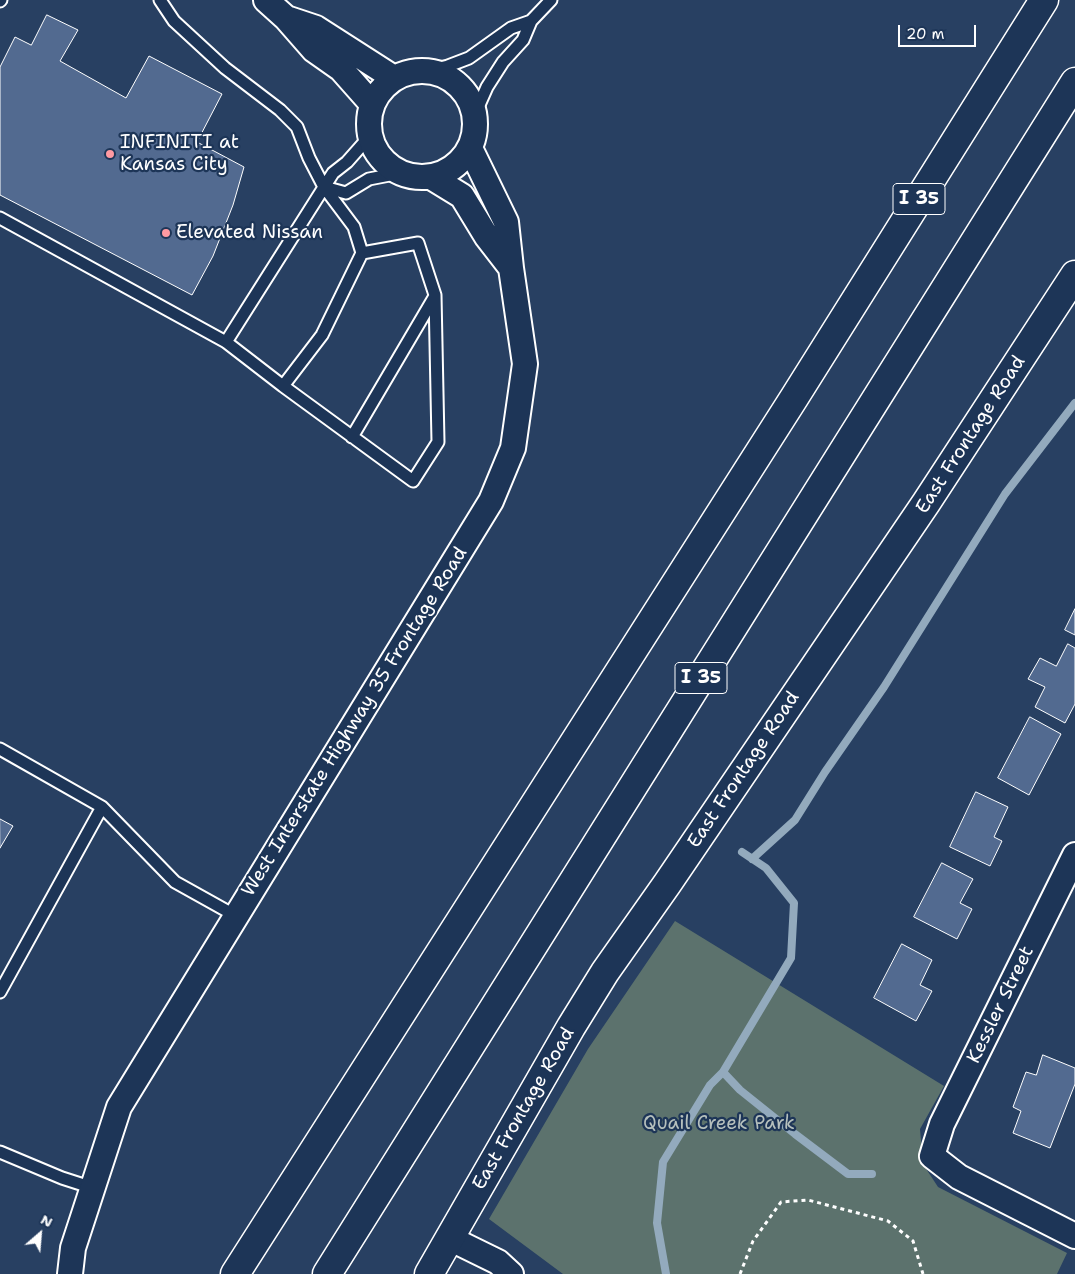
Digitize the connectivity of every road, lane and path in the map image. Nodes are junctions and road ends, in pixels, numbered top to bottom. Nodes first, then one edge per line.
1 (160, 0) edge
2 (266, 0) edge
3 (551, 0) edge
4 (1044, 0) edge
5 (286, 18) junction
6 (530, 21) junction
7 (427, 71) junction
8 (394, 78) junction
9 (1075, 82) edge
10 (372, 104) junction
11 (475, 114) junction
12 (370, 136) junction
13 (470, 148) junction
14 (400, 173) junction
15 (432, 177) junction
16 (324, 186) junction
17 (0, 218) edge
18 (362, 253) junction
19 (511, 268) junction
20 (1073, 283) edge
21 (435, 295) junction
22 (226, 342) junction
23 (283, 386) junction
24 (352, 436) junction
25 (0, 749) edge
26 (102, 807) junction
27 (1075, 855) edge
28 (236, 916) junction
29 (0, 992) edge
30 (2, 1157) edge
31 (92, 1188) junction
32 (1075, 1236) edge
33 (449, 1238) junction
34 (70, 1274) edge
35 (235, 1274) edge
36 (327, 1274) edge
37 (429, 1274) edge
38 (511, 1274) edge
39 (740, 1274) edge
40 (923, 1274) edge

1 - 16 lane
2 - 5 street
3 - 6 lane
4 - 35 main road, I 35
5 - 8 street
5 - 10 street
6 - 7 lane
6 - 11 lane
7 - 8 street
7 - 11 street
8 - 10 street
9 - 36 main road, I 35
10 - 12 street
11 - 13 street
12 - 14 street
12 - 16 lane
13 - 15 street
13 - 19 street, West Interstate Highway 35 Frontage Road
14 - 15 street
14 - 16 lane
15 - 19 street
16 - 18 lane
16 - 22 lane
17 - 22 lane
18 - 21 lane
18 - 23 lane
19 - 28 street, West Interstate Highway 35 Frontage Road
20 - 33 main road, East Frontage Road
21 - 24 lane
21 - 24 lane
22 - 23 lane
23 - 24 lane
25 - 26 lane
26 - 28 lane
26 - 29 lane
27 - 32 street, Kessler Street
28 - 31 street, West Interstate Highway 35 Frontage Road
30 - 31 lane
31 - 34 street, West Interstate Highway 35 Frontage Road
33 - 37 main road, East Frontage Road
33 - 38 street
39 - 40 path

